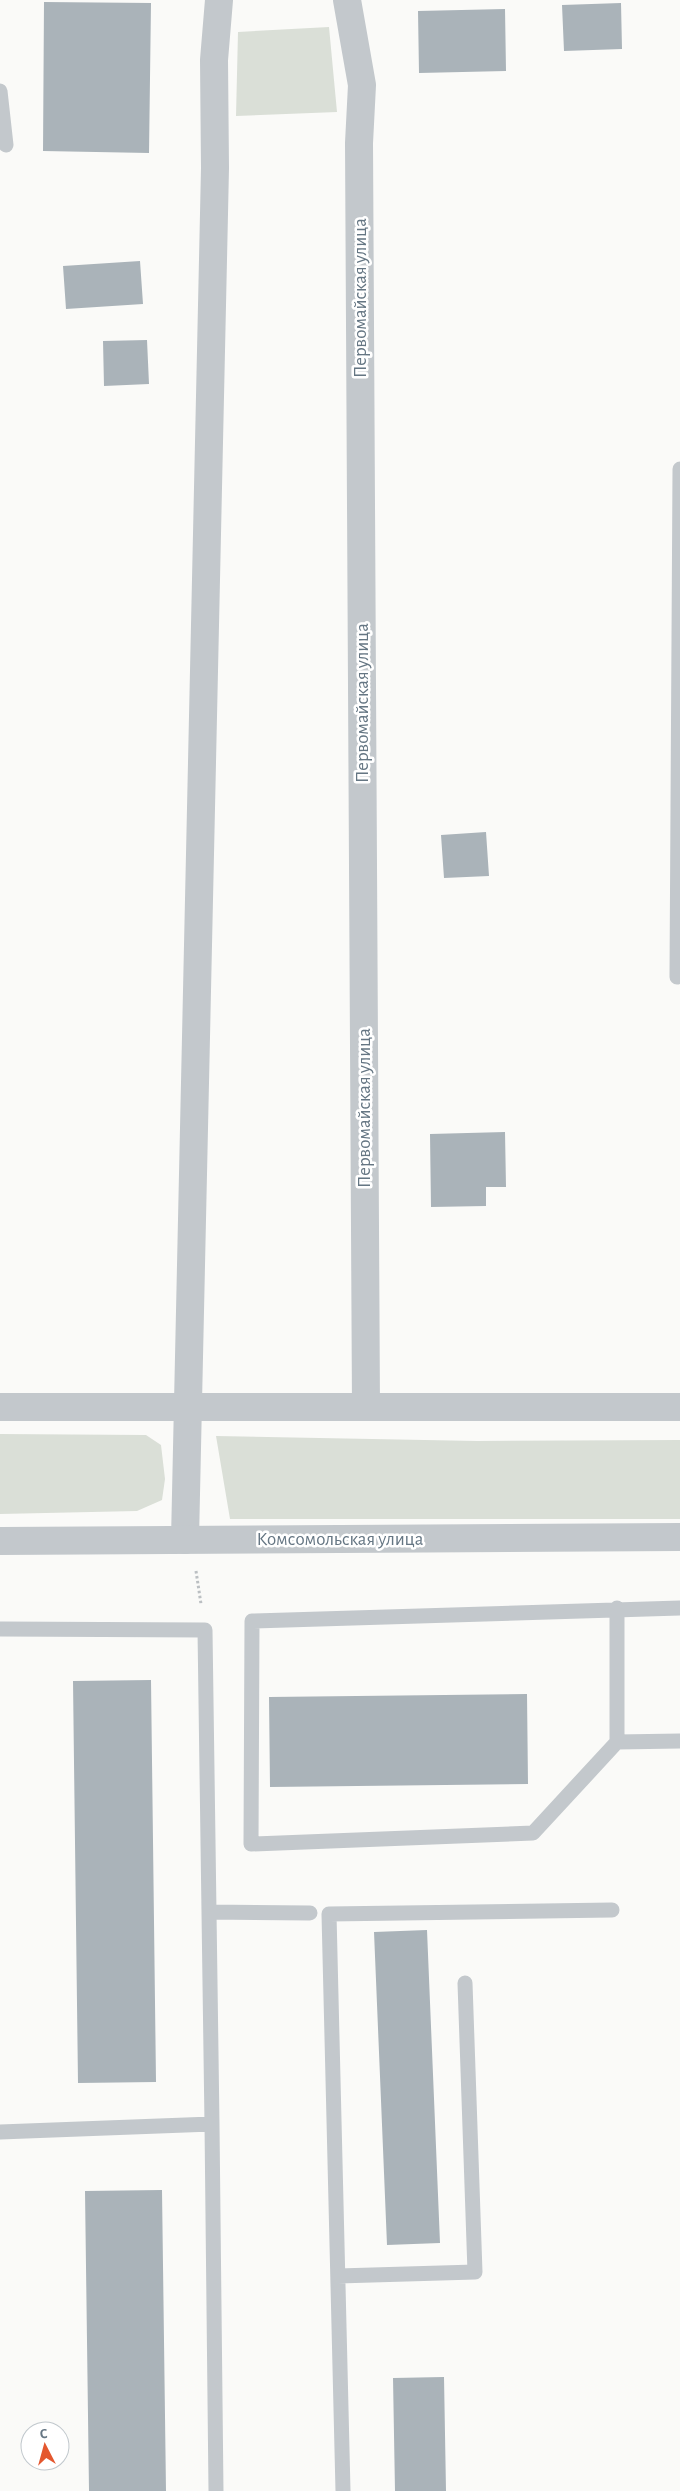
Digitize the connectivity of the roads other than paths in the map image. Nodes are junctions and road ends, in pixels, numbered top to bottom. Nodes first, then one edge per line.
1 (219, 0) edge
2 (347, 0) edge
3 (0, 91) edge
4 (6, 145) dead end
5 (680, 469) edge
6 (677, 977) dead end
7 (0, 1407) edge
8 (187, 1407) junction
9 (366, 1407) junction
10 (680, 1407) edge
11 (680, 1537) edge
12 (185, 1540) junction
13 (0, 1541) edge
14 (616, 1608) junction
15 (680, 1608) edge
16 (0, 1629) edge
17 (680, 1741) edge
18 (617, 1742) junction
19 (612, 1910) dead end
20 (209, 1912) junction
21 (310, 1913) dead end
22 (465, 1983) dead end
23 (212, 2124) junction
24 (0, 2132) edge
25 (338, 2276) junction
26 (216, 2491) edge
27 (343, 2491) edge

1 - 8 street
2 - 9 street, Первомайская улица
3 - 4 lane
5 - 6 lane
7 - 8 street
8 - 9 street
8 - 12 street
9 - 10 street
11 - 12 street, Комсомольская улица
12 - 13 street, Комсомольская улица
14 - 15 lane
14 - 18 lane
14 - 18 lane
16 - 20 lane
17 - 18 lane
19 - 25 lane
20 - 21 lane
20 - 23 lane
22 - 25 lane
23 - 24 lane
23 - 26 lane
25 - 27 lane

